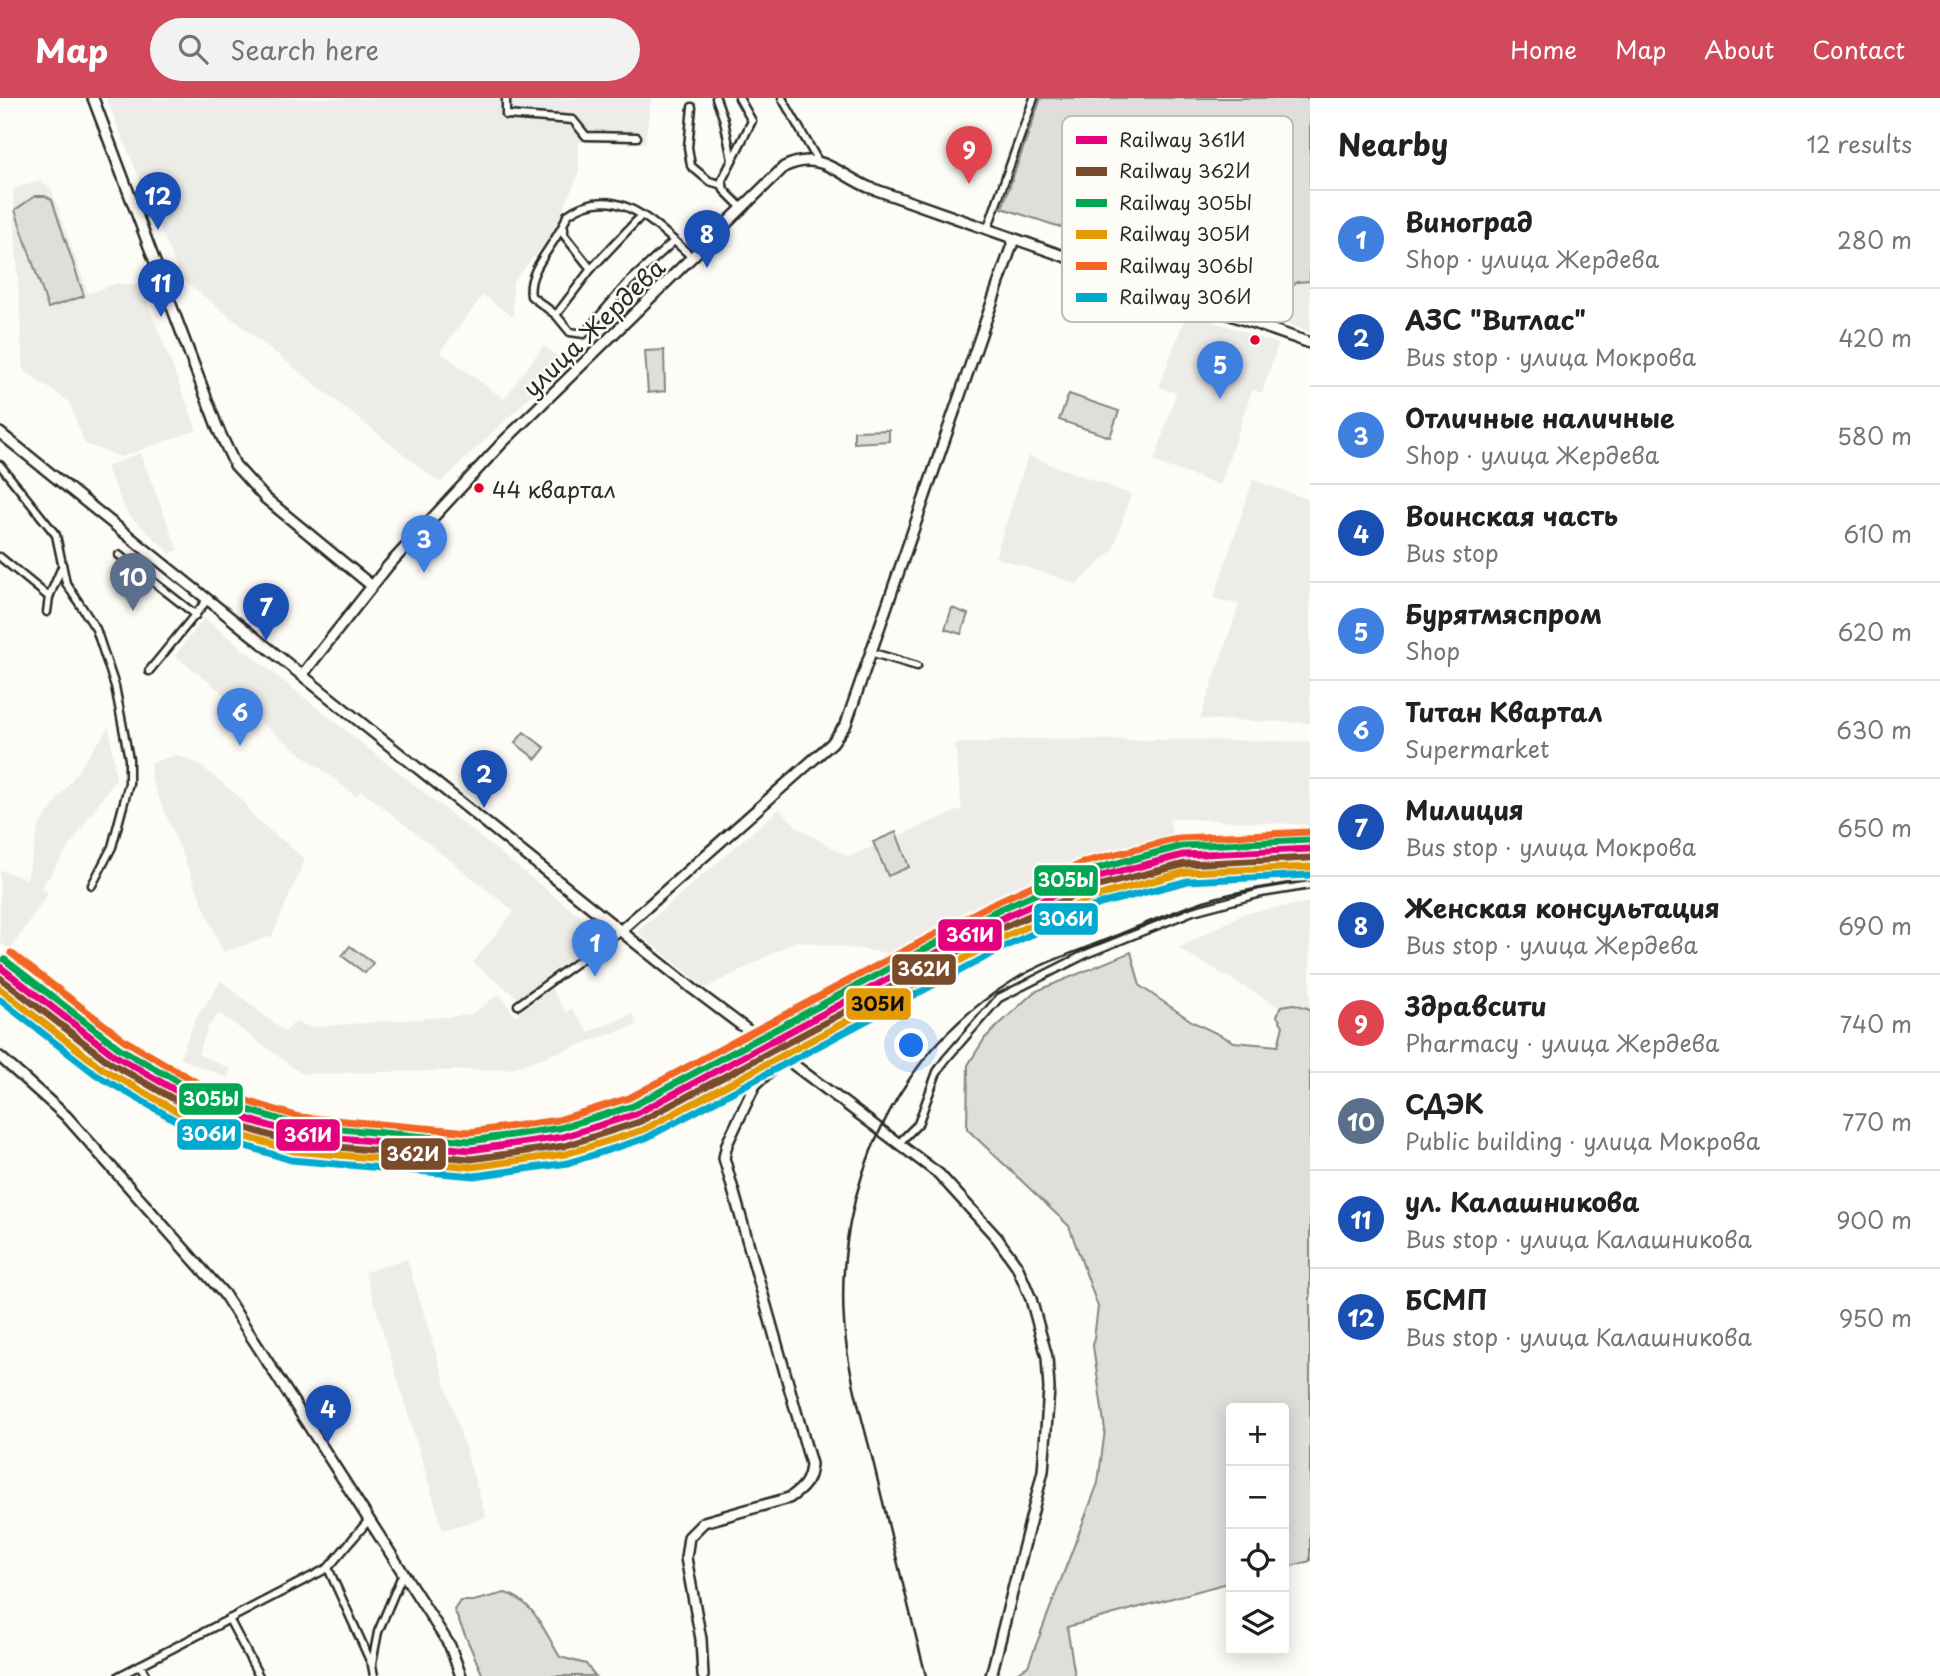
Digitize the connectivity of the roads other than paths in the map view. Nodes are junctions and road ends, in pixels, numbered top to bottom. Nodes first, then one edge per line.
1 (93, 98) edge
2 (506, 98) edge
3 (716, 98) edge
4 (739, 98) edge
5 (782, 98) edge
6 (1034, 98) edge
7 (692, 107) dead end
8 (637, 137) dead end
9 (732, 160) junction
10 (818, 161) junction
11 (723, 185) junction
12 (742, 208) junction
13 (640, 216) junction
14 (564, 226) junction
15 (987, 230) junction
16 (1013, 239) junction
17 (674, 241) junction
18 (1062, 256) edge
19 (692, 257) junction
20 (591, 269) junction
21 (556, 315) junction
22 (1250, 322) edge
23 (1310, 343) edge
24 (0, 433) edge
25 (0, 465) edge
26 (119, 555) dead end
27 (0, 557) edge
28 (62, 566) junction
29 (372, 586) junction
30 (49, 597) junction
31 (208, 600) junction
32 (47, 612) dead end
33 (197, 615) junction
34 (870, 652) junction
35 (917, 666) dead end
36 (149, 671) dead end
37 (302, 675) junction
38 (1310, 885) edge
39 (92, 886) dead end
40 (620, 931) junction
41 (518, 1005) dead end
42 (0, 1058) edge
43 (783, 1059) junction
44 (899, 1143) junction
45 (368, 1521) junction
46 (328, 1568) junction
47 (403, 1573) junction
48 (229, 1619) junction
49 (140, 1665) junction
50 (372, 1665) junction
51 (119, 1676) edge
52 (146, 1676) edge
53 (260, 1676) edge
54 (374, 1676) edge
55 (461, 1676) edge
56 (703, 1676) edge
57 (991, 1676) edge

1 - 29 main road
2 - 8 street
3 - 9 street
4 - 9 street
5 - 10 street
6 - 15 street
7 - 11 street
9 - 11 street
10 - 12 main road, улица Жердева
10 - 15 main road
11 - 12 street
12 - 19 main road, улица Жердева
13 - 14 street
13 - 17 street
13 - 20 street
14 - 20 street
14 - 21 street
15 - 16 main road
16 - 18 main road
16 - 34 main road
17 - 19 street
17 - 21 street
19 - 29 main road, улица Жердева
20 - 21 street
22 - 23 main road
24 - 31 main road
25 - 28 street
26 - 33 street
27 - 30 street
28 - 30 street
28 - 39 street
29 - 37 main road, улица Жердева
30 - 32 street
31 - 33 street
31 - 37 main road
33 - 36 street
34 - 35 street
34 - 40 main road
37 - 40 main road
38 - 44 street
40 - 41 street
40 - 43 main road
42 - 45 main road
43 - 44 main road
43 - 56 main road
44 - 57 main road
45 - 46 street
45 - 47 main road
46 - 48 street
46 - 50 street
47 - 50 street
47 - 55 main road
48 - 49 street
48 - 53 street
49 - 51 street
49 - 52 street
50 - 54 street

